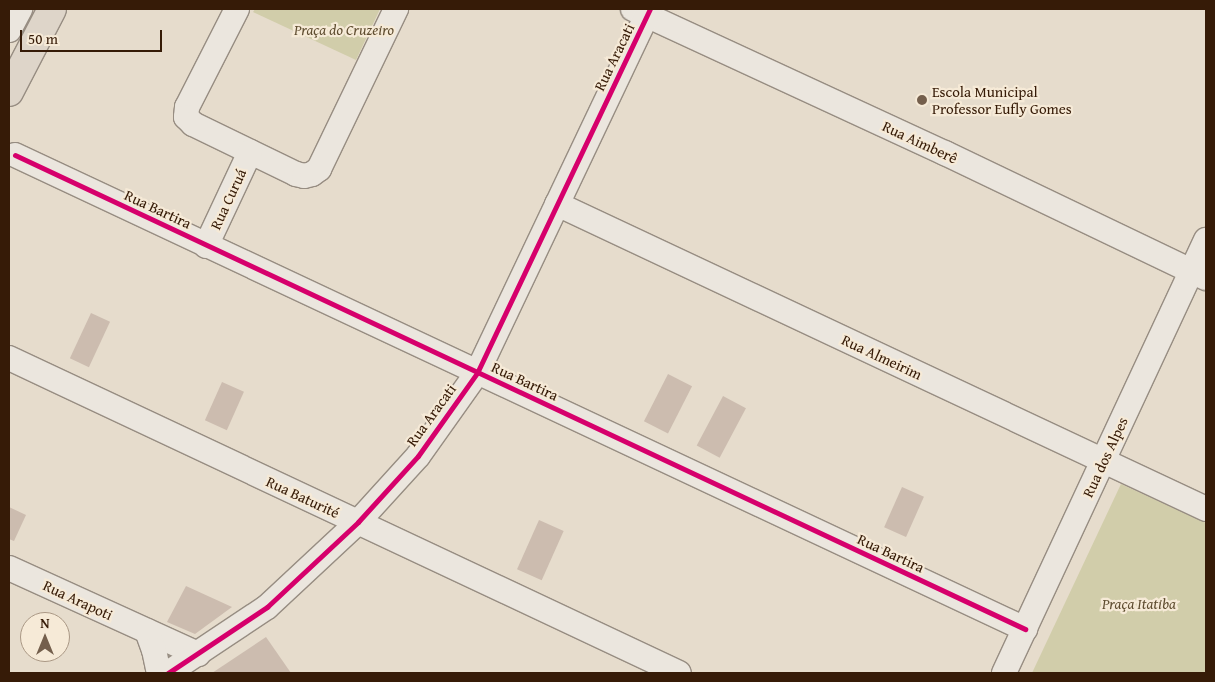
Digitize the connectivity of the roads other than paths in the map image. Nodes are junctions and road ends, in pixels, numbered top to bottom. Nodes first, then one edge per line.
1 (20, 9) edge
2 (52, 9) edge
3 (237, 9) edge
4 (396, 9) edge
5 (644, 11) edge
6 (9, 30) edge
7 (9, 92) edge
8 (250, 152) junction
9 (14, 155) dead end
10 (557, 204) junction
11 (1206, 240) edge
12 (206, 246) junction
13 (1199, 274) edge
14 (9, 358) edge
15 (477, 372) junction
16 (1102, 461) junction
17 (1206, 509) edge
18 (358, 522) junction
19 (9, 568) edge
20 (1025, 629) junction
21 (147, 631) junction
22 (198, 654) junction
23 (159, 673) edge
24 (168, 673) edge
25 (680, 673) edge
26 (1004, 673) edge

1 - 6 street
2 - 7 main road
3 - 8 street
4 - 8 street
5 - 10 street, Rua Aracati
5 - 13 street, Rua Aimberê
8 - 12 street, Rua Curuá
9 - 12 street, Rua Bartira
10 - 15 street, Rua Aracati
10 - 16 street, Rua Almeirim
11 - 13 street, Rua dos Alpes
12 - 15 street, Rua Bartira
13 - 16 street, Rua dos Alpes
14 - 18 street, Rua Baturité
15 - 18 street, Rua Aracati
15 - 20 street, Rua Bartira
16 - 17 street, Rua Almeirim
16 - 20 street, Rua dos Alpes
18 - 22 street, Rua Aracati
18 - 25 street, Rua Baturité
19 - 21 street, Rua Arapoti
20 - 26 street, Rua dos Alpes
21 - 22 street, Rua Arapoti
21 - 23 street
22 - 24 street, Rua Aracati

